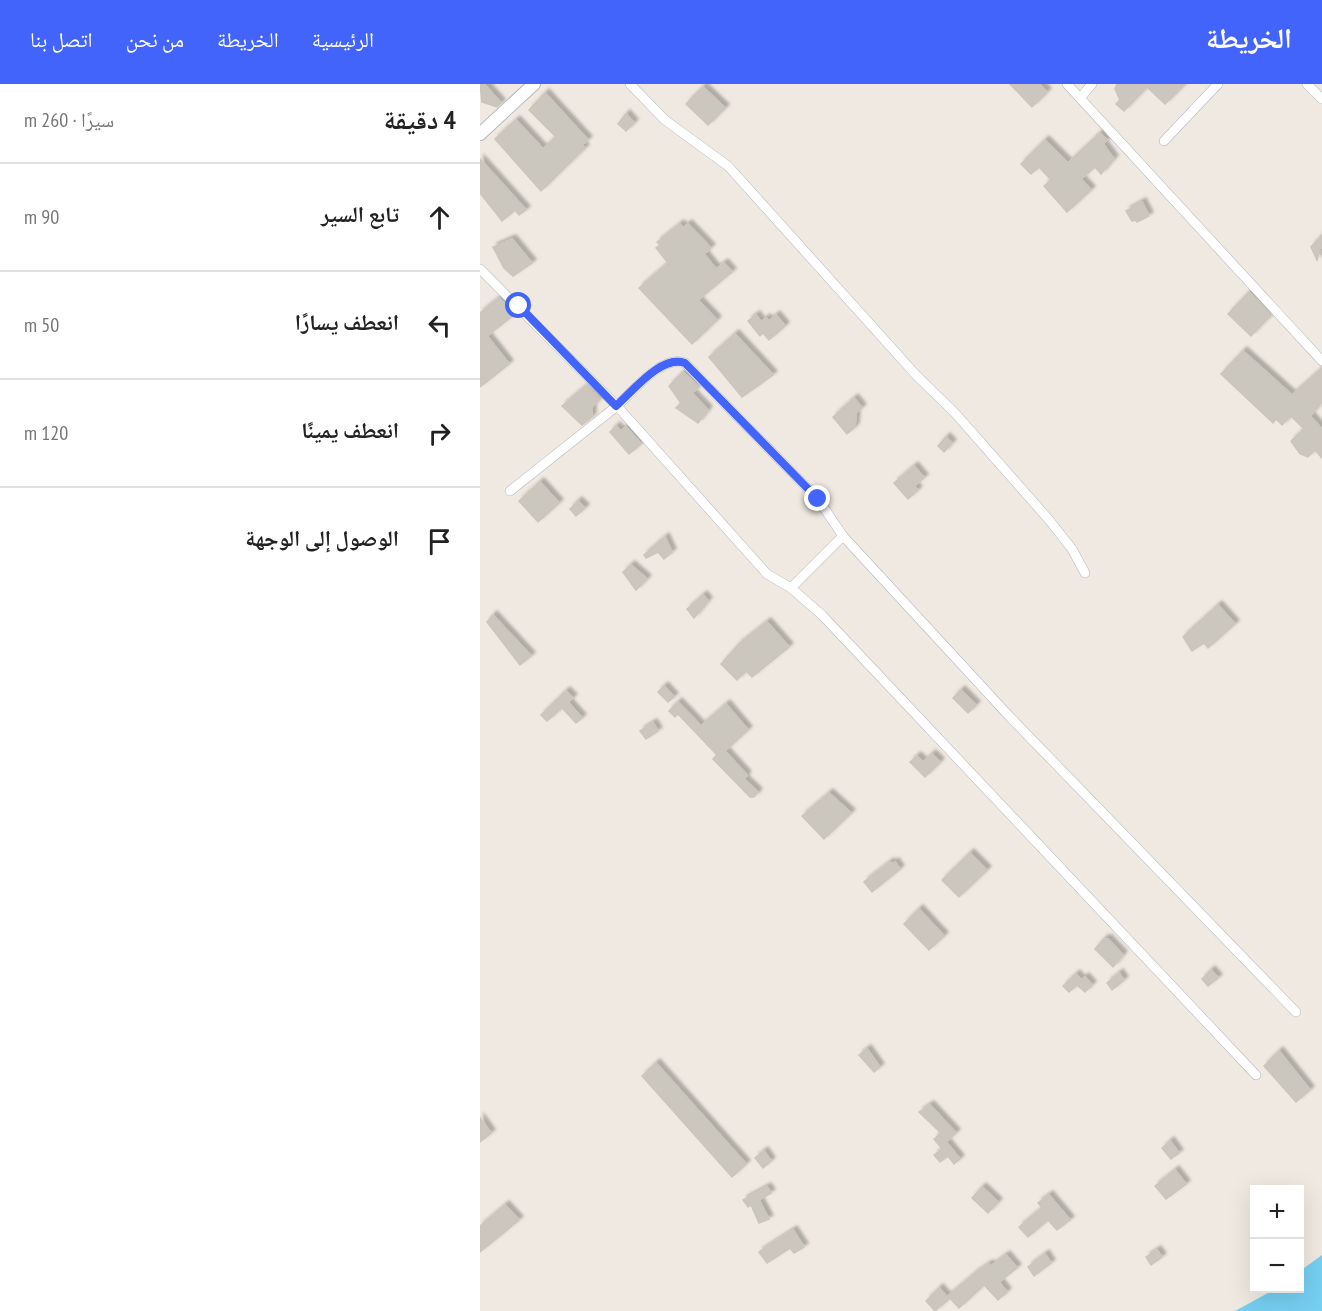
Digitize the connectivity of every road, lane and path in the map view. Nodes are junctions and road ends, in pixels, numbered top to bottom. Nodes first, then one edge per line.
1 (534, 84) edge
2 (630, 84) edge
3 (1067, 84) edge
4 (1092, 84) edge
5 (1218, 84) edge
6 (1307, 84) edge
7 (1081, 97) junction
8 (1322, 99) edge
9 (480, 134) edge
10 (1164, 141) dead end
11 (480, 269) edge
12 (1322, 361) edge
13 (616, 406) junction
14 (510, 491) dead end
15 (843, 536) junction
16 (1085, 573) dead end
17 (791, 588) junction
18 (1296, 1012) dead end
19 (1256, 1075) dead end

1 - 9 street
2 - 16 street
3 - 7 street
4 - 7 street
5 - 10 street
6 - 8 street
7 - 12 street
11 - 13 street
13 - 14 street
13 - 15 street
13 - 17 street
15 - 17 street
15 - 18 street
17 - 19 street

